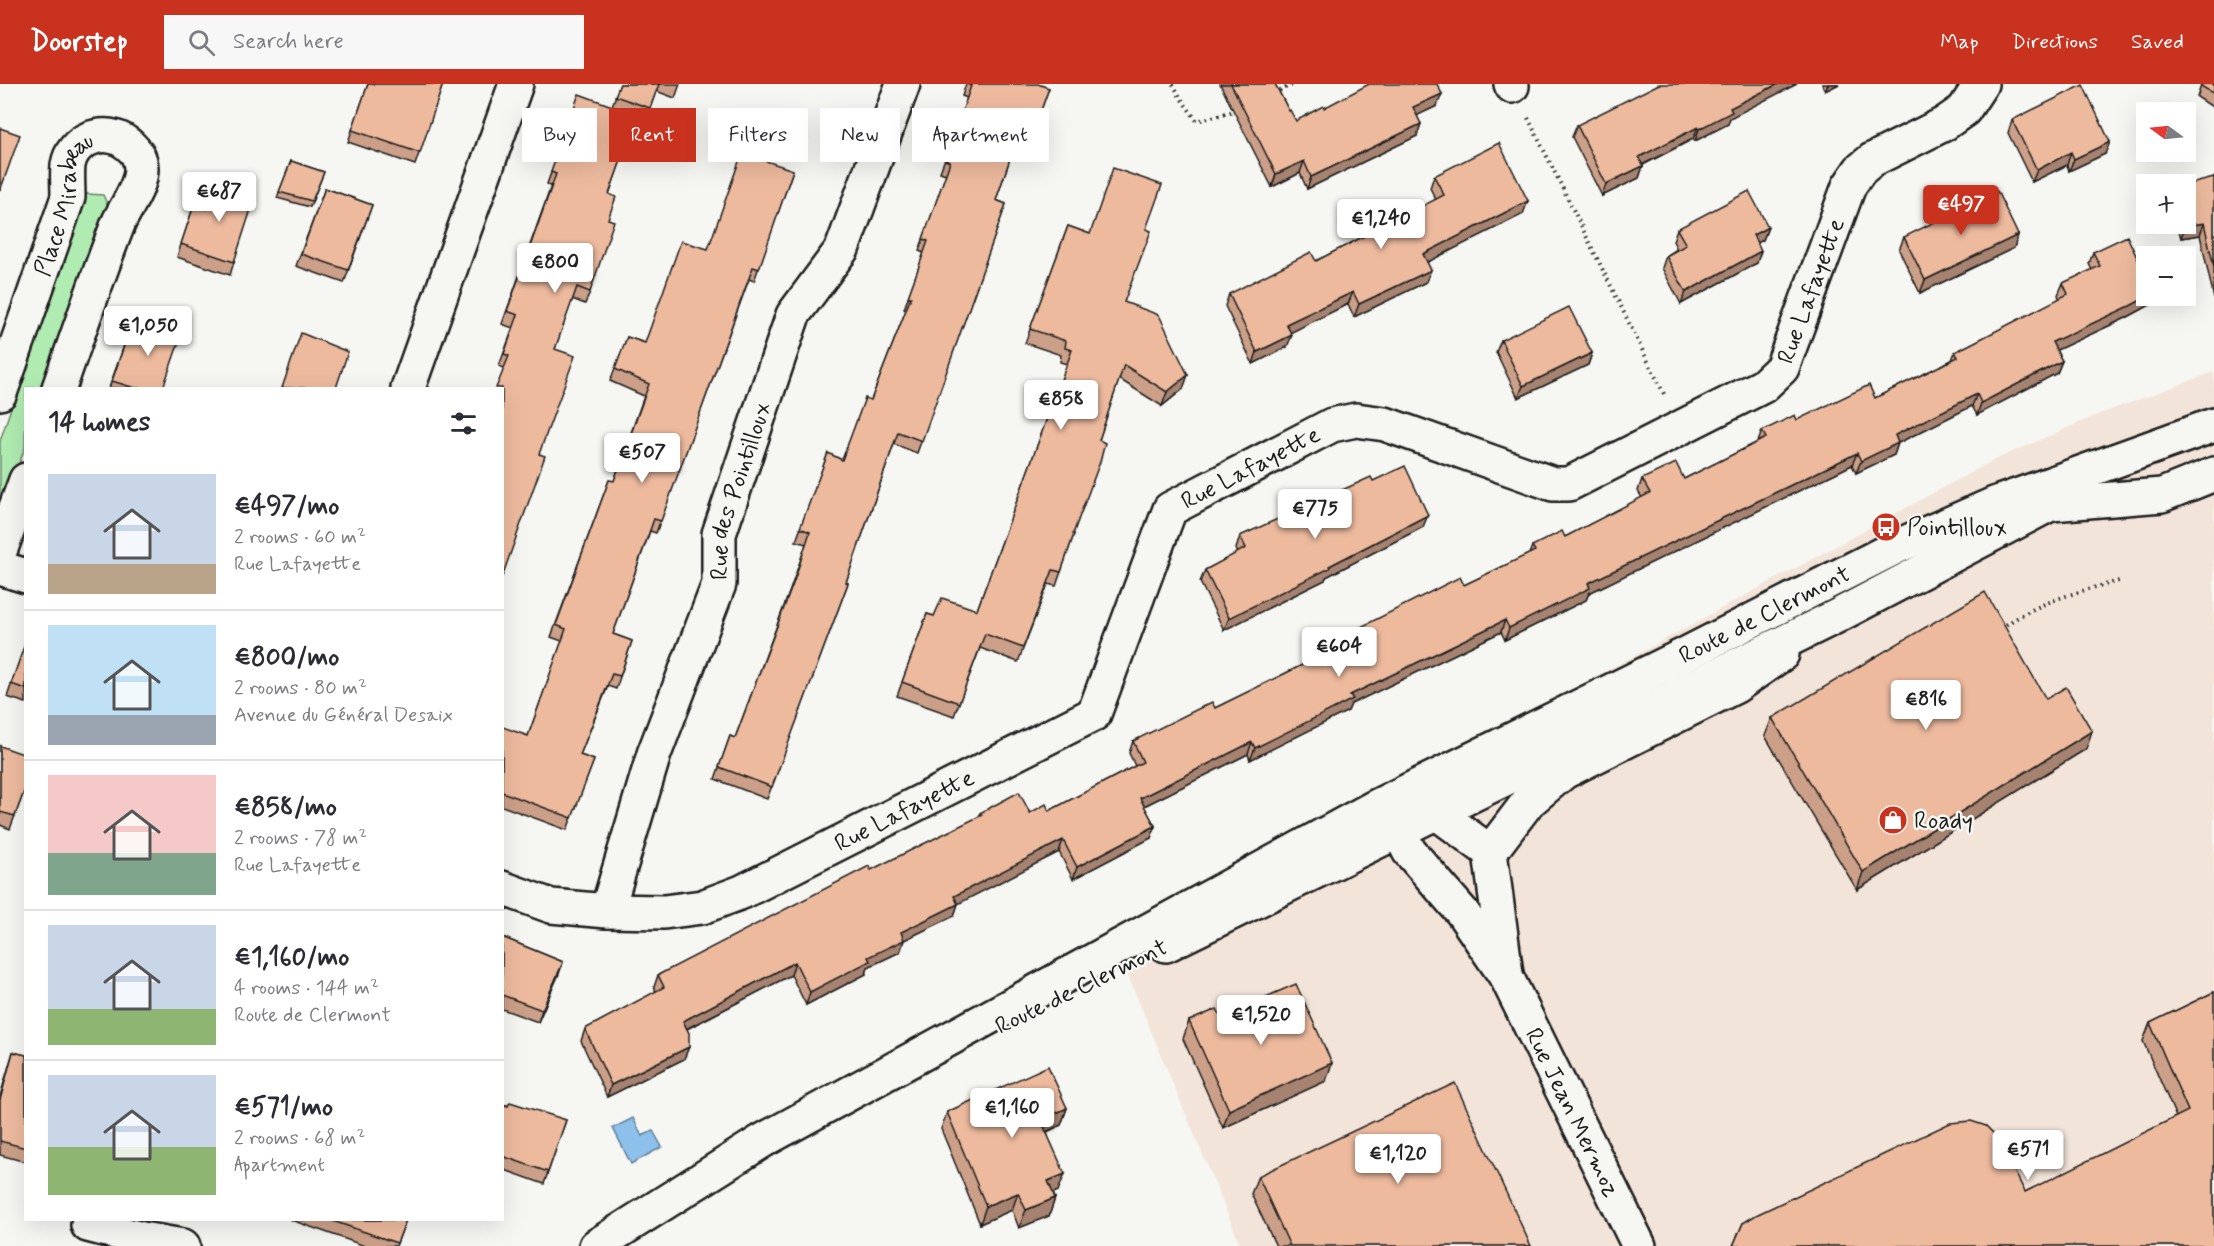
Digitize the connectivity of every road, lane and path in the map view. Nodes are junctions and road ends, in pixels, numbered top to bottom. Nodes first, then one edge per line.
1 (516, 84) edge
2 (903, 84) edge
3 (1173, 84) edge
4 (1294, 84) edge
5 (1981, 84) edge
6 (1511, 85) edge
7 (1264, 98) edge
8 (1245, 107) edge
9 (58, 387) edge
10 (408, 387) edge
11 (0, 393) edge
12 (2214, 425) edge
13 (1680, 427) junction
14 (2116, 459) junction
15 (2214, 474) edge
16 (24, 485) edge
17 (2051, 504) junction
18 (0, 551) edge
19 (0, 568) edge
20 (24, 575) edge
21 (2119, 581) dead end
22 (1837, 616) junction
23 (1998, 631) edge
24 (1408, 809) junction
25 (1491, 852) junction
26 (504, 889) edge
27 (607, 911) junction
28 (1507, 978) junction
29 (84, 1230) edge
30 (183, 1246) edge
31 (596, 1246) edge
32 (1639, 1246) edge

1 - 10 street
2 - 27 street, Rue des Pointilloux
3 - 8 path
4 - 7 path
5 - 13 street, Rue Lafayette
6 - 13 path
9 - 11 street, Place Mirabeau
12 - 14 street, Route de Clermont
13 - 27 street, Rue Lafayette
14 - 17 street, Route de Clermont
14 - 24 street, Route de Clermont
15 - 17 street
16 - 18 street
17 - 22 street, Route de Clermont
19 - 20 street
21 - 23 path
22 - 24 street, Route de Clermont
22 - 25 street, Route de Clermont
24 - 25 street
24 - 28 street, Rue Jean Mermoz
24 - 31 street, Route de Clermont
25 - 28 street, Rue Jean Mermoz
26 - 27 street, Rue Lafayette
28 - 32 street, Rue Jean Mermoz
29 - 30 street

